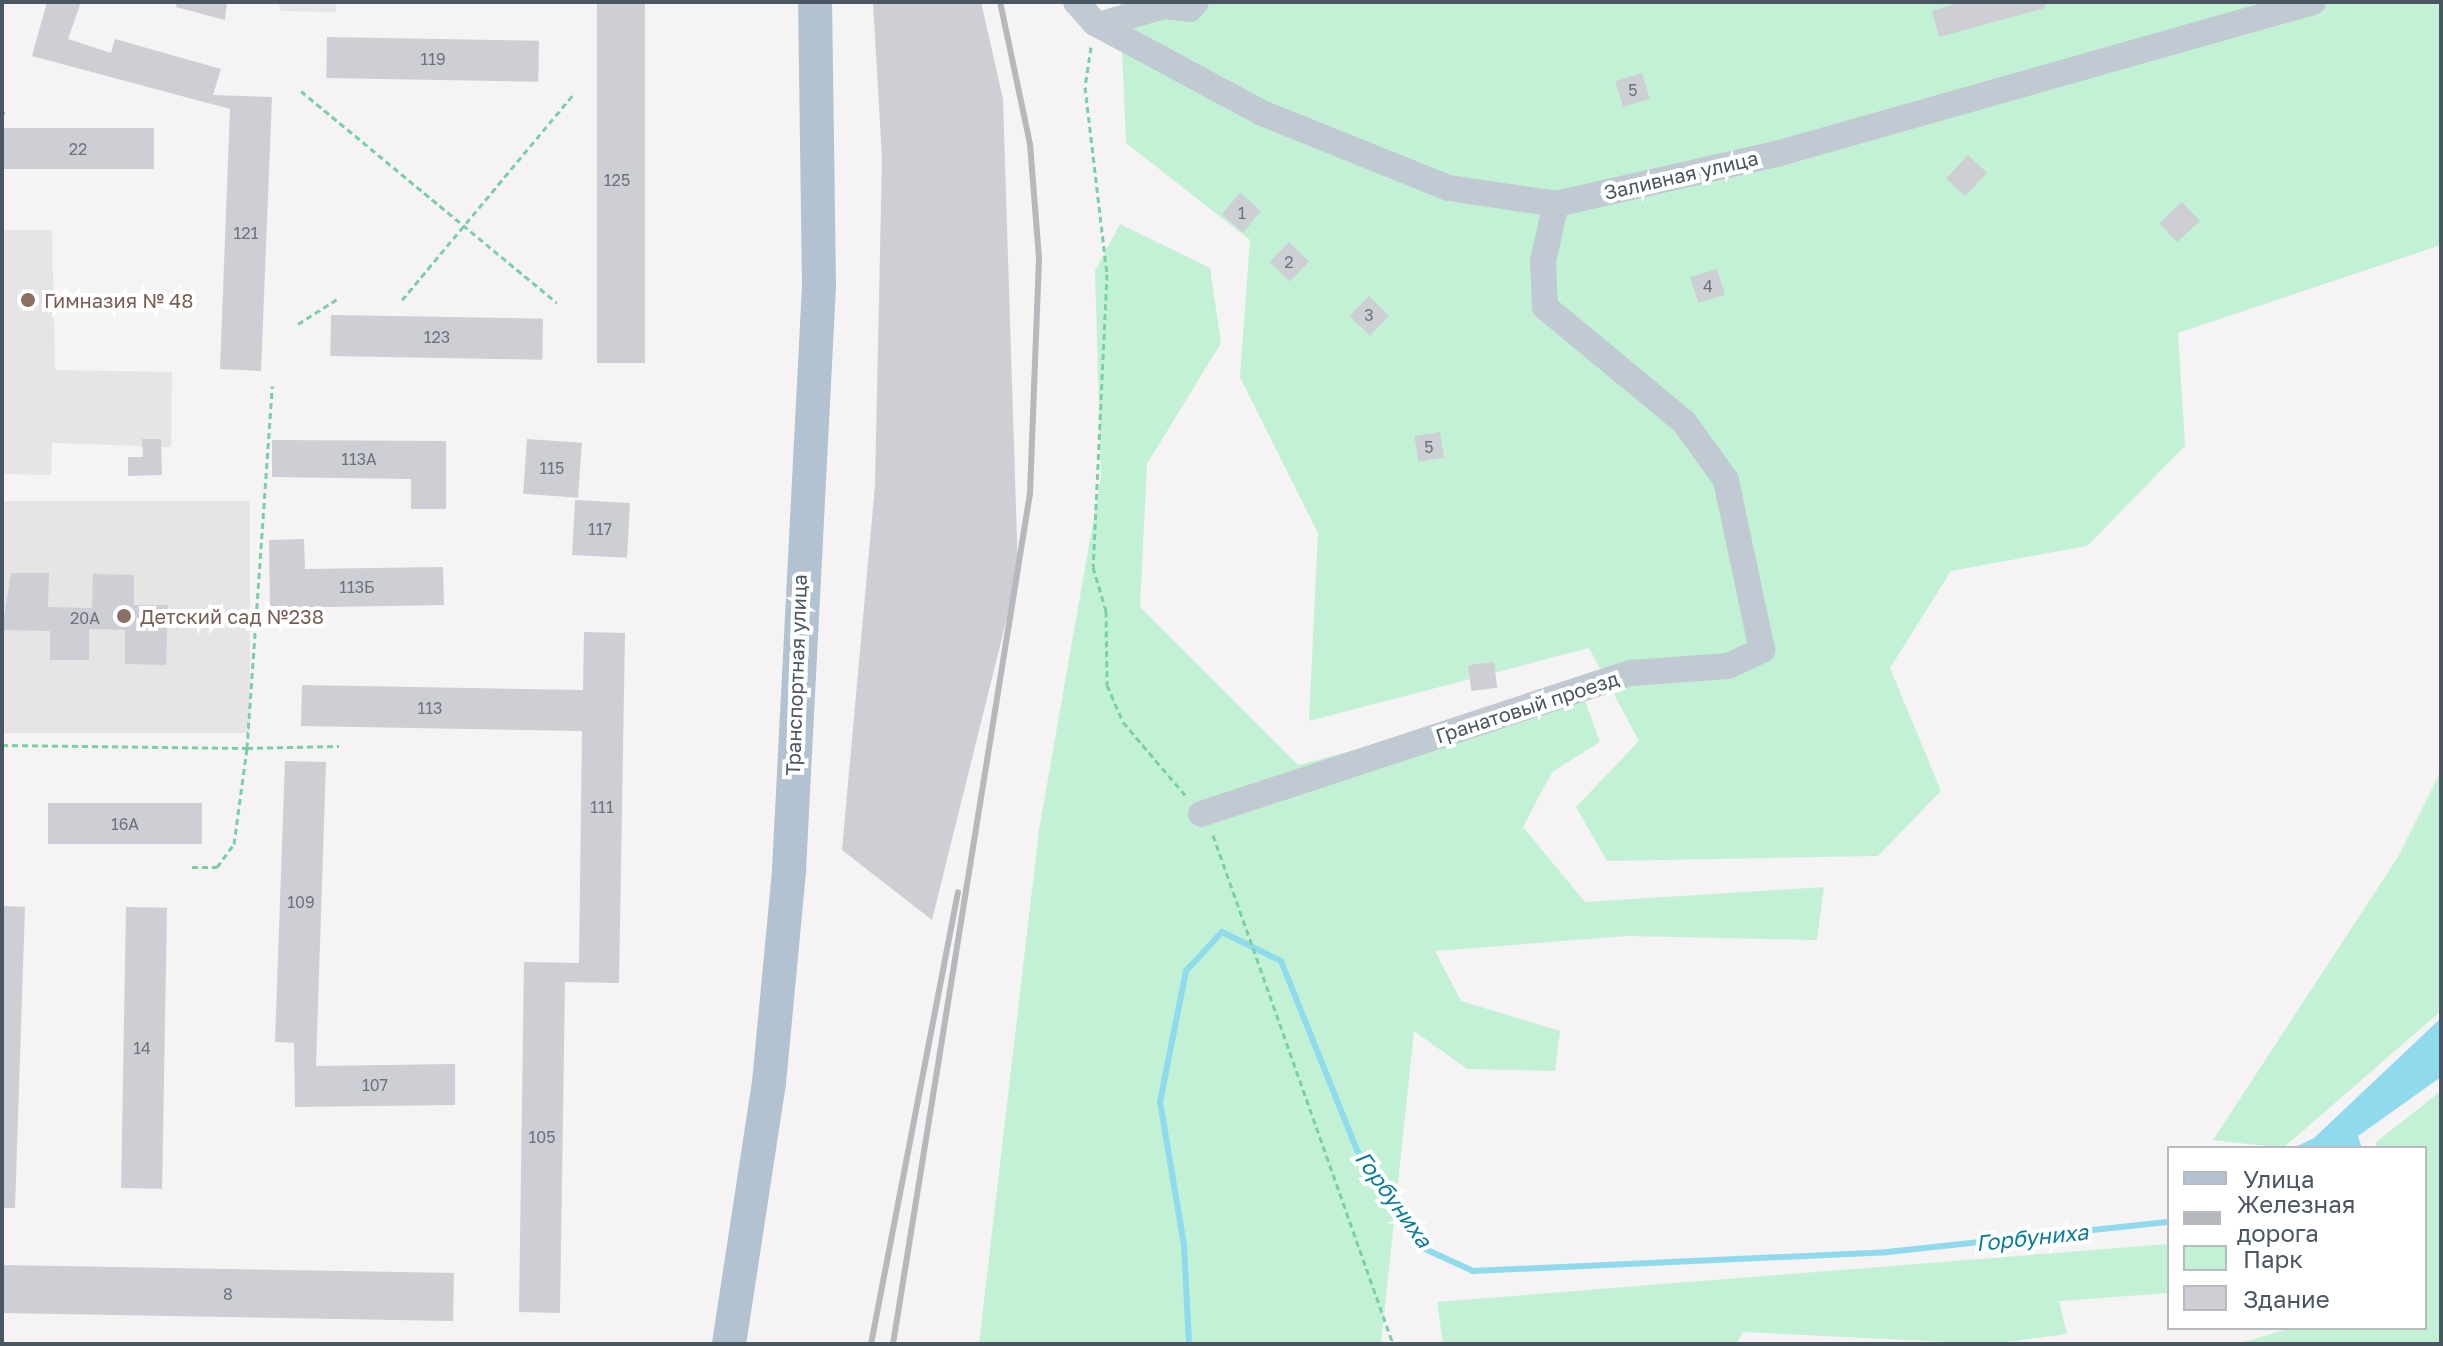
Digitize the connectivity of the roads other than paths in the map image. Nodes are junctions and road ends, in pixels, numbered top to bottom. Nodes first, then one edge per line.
1 (815, 2) edge
2 (1076, 2) edge
3 (1196, 2) edge
4 (2313, 2) edge
5 (1097, 24) junction
6 (1556, 204) junction
7 (1201, 814) road end
8 (729, 1344) edge

1 - 8 main road, Транспортная улица
2 - 5 street, Заливная улица
3 - 5 street
4 - 6 street, Заливная улица
5 - 6 street, Заливная улица
6 - 7 street, Гранатовый проезд

